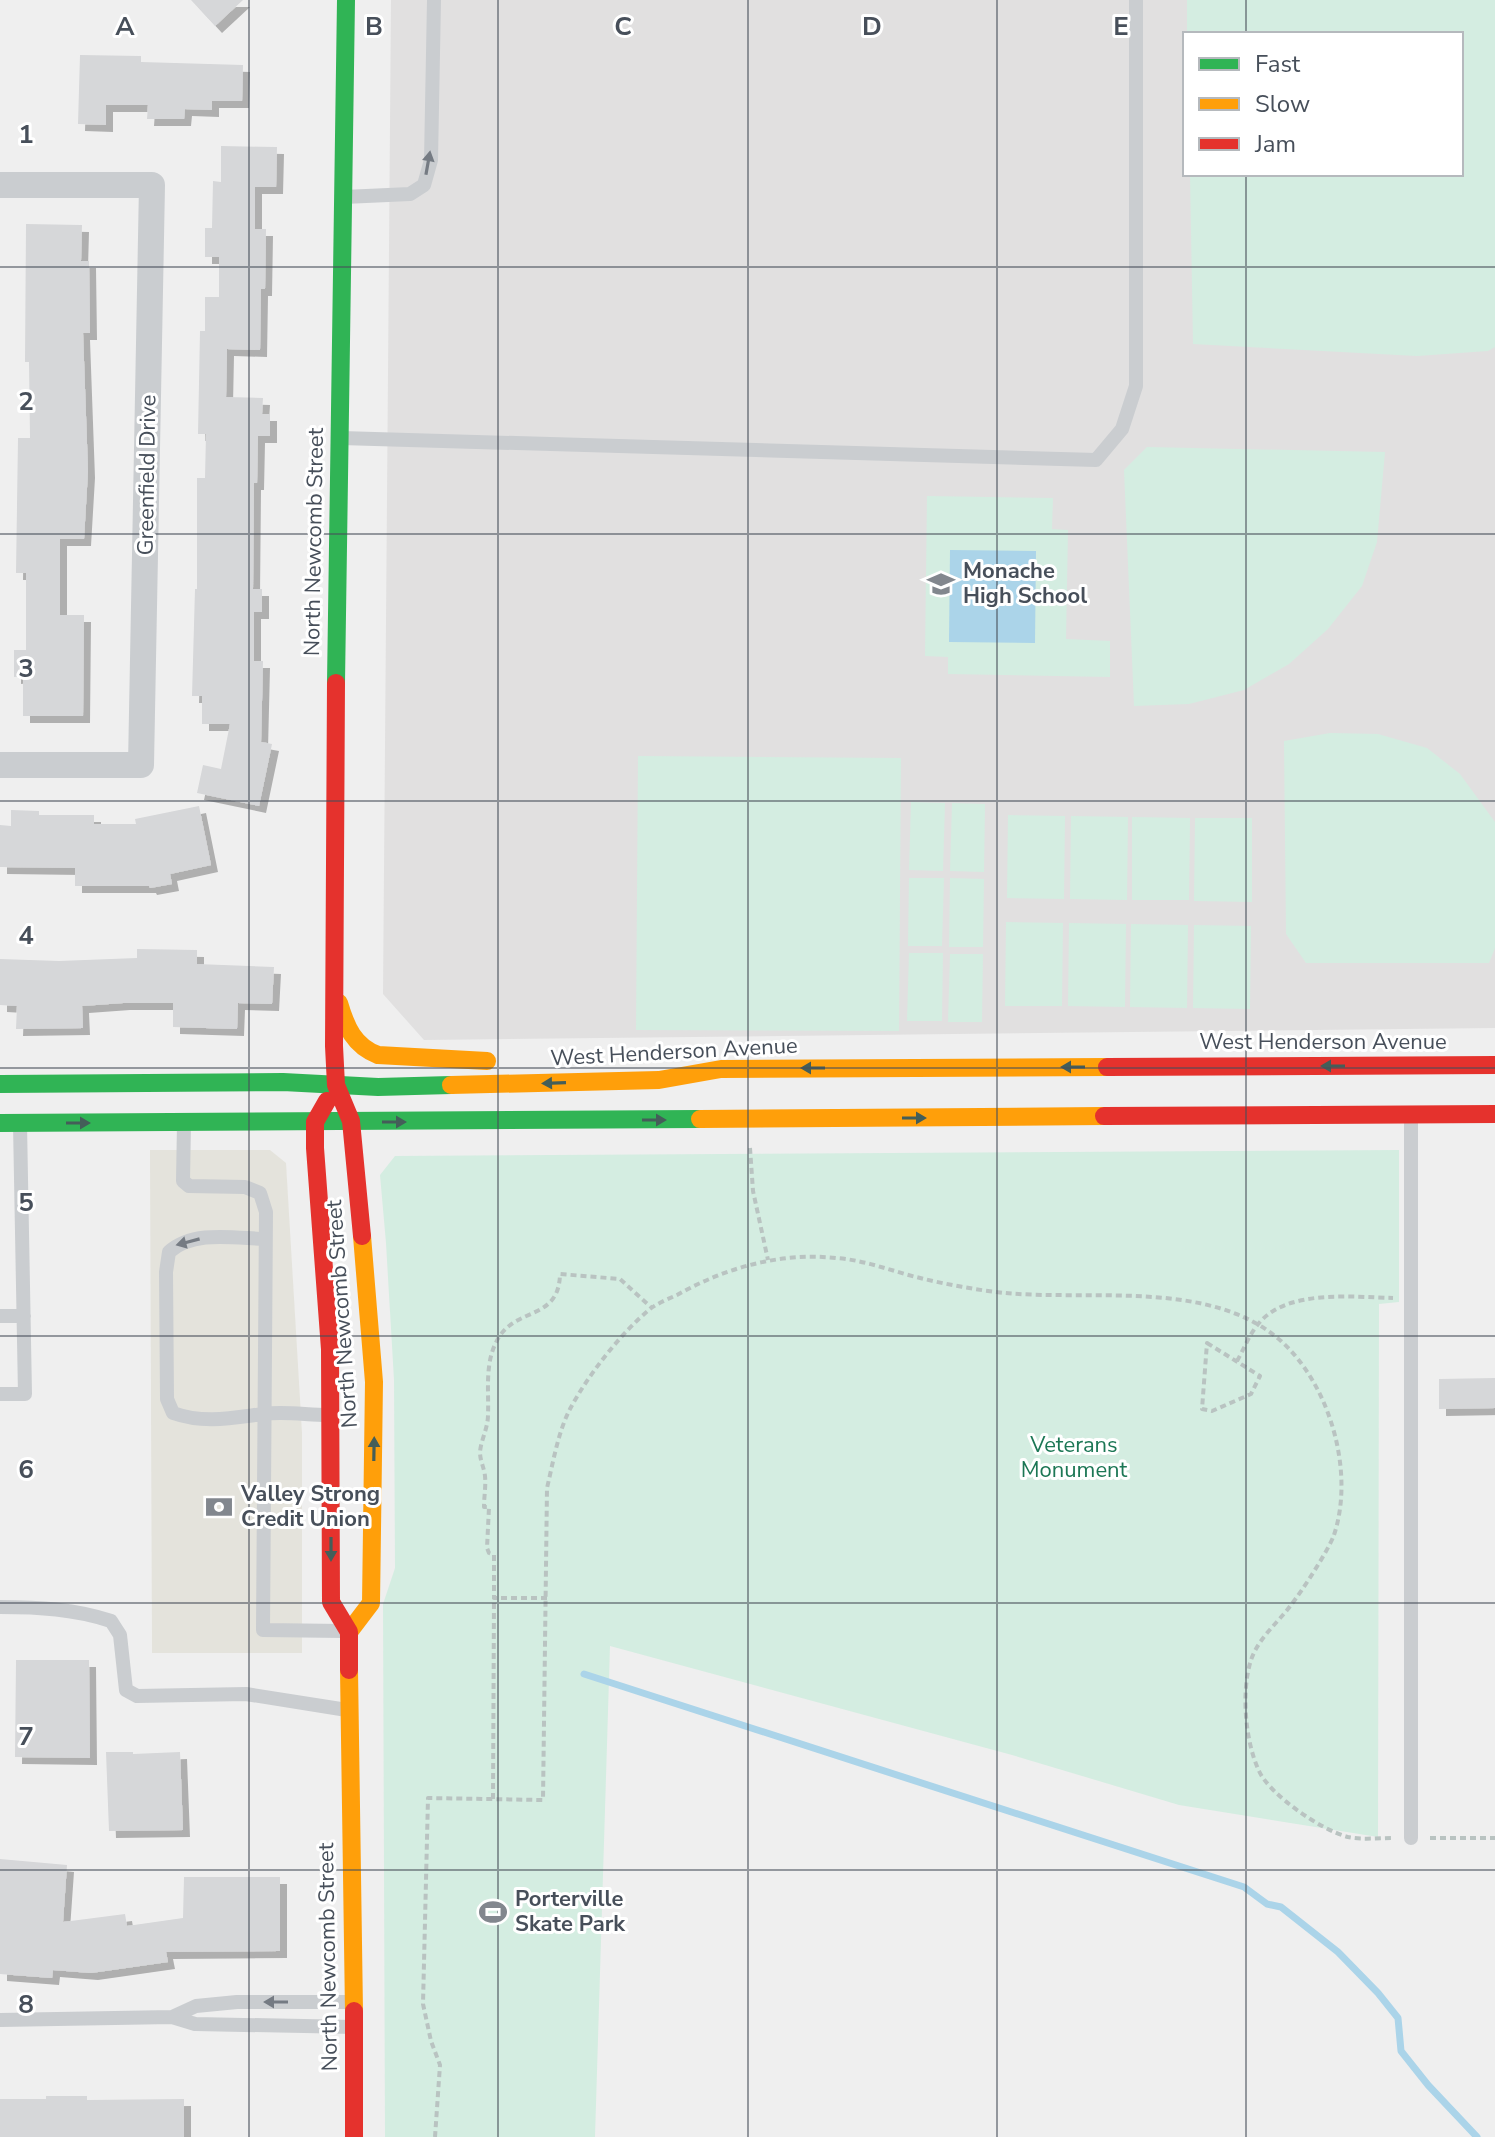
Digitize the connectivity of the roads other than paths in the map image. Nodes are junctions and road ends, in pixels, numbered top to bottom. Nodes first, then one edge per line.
1 (346, 0) edge
2 (434, 0) edge
3 (1136, 0) edge
4 (0, 185) edge
5 (343, 197) junction
6 (340, 438) junction
7 (0, 765) edge
8 (334, 987) junction
9 (507, 1062) dead end
10 (568, 1064) dead end
11 (1495, 1065) edge
12 (1393, 1066) junction
13 (721, 1069) junction
14 (0, 1084) edge
15 (336, 1085) junction
16 (1373, 1086) dead end
17 (1170, 1098) dead end
18 (1422, 1098) dead end
19 (1411, 1114) junction
20 (1495, 1114) edge
21 (1121, 1116) junction
22 (351, 1121) junction
23 (184, 1122) junction
24 (315, 1122) junction
25 (0, 1123) edge
26 (20, 1123) junction
27 (265, 1239) junction
28 (0, 1316) edge
29 (24, 1316) junction
30 (0, 1394) edge
31 (264, 1414) junction
32 (330, 1415) junction
33 (351, 1450) dead end
34 (353, 1519) dead end
35 (373, 1562) junction
36 (0, 1607) edge
37 (349, 1632) junction
38 (348, 1710) junction
39 (1411, 1838) road end
40 (354, 2002) junction
41 (172, 2017) junction
42 (0, 2020) edge
43 (354, 2027) junction
44 (354, 2137) edge

1 - 5 main road, North Newcomb Street
5 -> 2 lane
3 - 6 lane
4 - 7 street, Greenfield Drive
5 - 6 main road, North Newcomb Street
6 - 8 main road, North Newcomb Street
8 - 9 main road
8 - 15 main road, North Newcomb Street
10 - 13 main road
11 - 12 main road, West Henderson Avenue
12 -> 13 main road, West Henderson Avenue
12 - 16 main road
13 -> 15 main road, West Henderson Avenue
14 - 15 main road, West Henderson Avenue
15 - 22 main road, North Newcomb Street
15 - 24 main road
17 - 21 main road
18 - 19 main road
19 - 20 main road
19 - 21 main road
19 - 39 lane
22 -> 21 main road
22 - 24 main road
35 -> 22 main road, North Newcomb Street
23 - 24 main road
26 -> 23 main road
23 - 27 lane
24 - 32 main road, North Newcomb Street
25 - 26 main road
26 - 29 lane
27 - 31 lane
27 -> 31 lane
28 - 29 lane
29 - 30 lane
31 - 32 lane
31 - 37 lane
32 - 33 main road
32 -> 37 main road, North Newcomb Street
34 - 35 main road
35 - 37 main road, North Newcomb Street
36 - 38 lane
37 - 38 main road, North Newcomb Street
38 - 40 main road, North Newcomb Street
40 -> 41 lane
40 - 43 main road, North Newcomb Street
41 - 42 lane
41 - 43 lane
43 - 44 main road, North Newcomb Street

